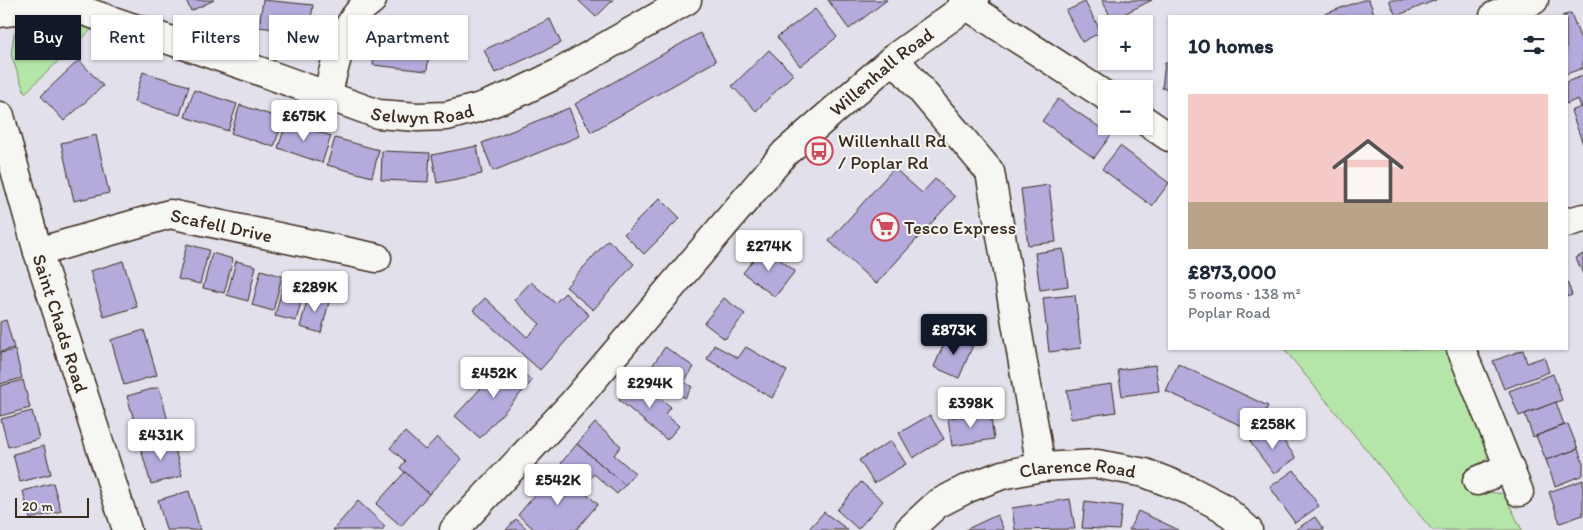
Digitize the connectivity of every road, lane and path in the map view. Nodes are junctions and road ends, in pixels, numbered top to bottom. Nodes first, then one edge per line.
1 (372, 0) edge
2 (687, 0) edge
3 (1534, 0) edge
4 (968, 2) edge
5 (102, 9) edge
6 (0, 13) edge
7 (1496, 15) edge
8 (894, 58) junction
9 (1098, 91) edge
10 (327, 96) junction
11 (0, 116) edge
12 (1153, 126) edge
13 (1168, 135) edge
14 (1583, 218) edge
15 (1568, 222) edge
16 (38, 252) junction
17 (378, 258) dead end
18 (1461, 350) edge
19 (1040, 466) junction
20 (1509, 467) junction
21 (1477, 481) dead end
22 (1519, 492) dead end
23 (126, 530) edge
24 (454, 530) edge
25 (909, 530) edge
26 (1248, 530) edge

1 - 10 street
2 - 10 street, Selwyn Road
3 - 7 street
4 - 8 street, Willenhall Road
4 - 9 street
5 - 6 street, Selwyn Road
5 - 10 street, Selwyn Road
8 - 19 street
8 - 24 street, Willenhall Road
11 - 16 street, Saint Chads Road
12 - 13 street
14 - 15 street
16 - 17 street, Scafell Drive
16 - 23 street, Saint Chads Road
18 - 20 street
19 - 25 street, Clarence Road
19 - 26 street, Clarence Road
20 - 21 street
20 - 22 street

